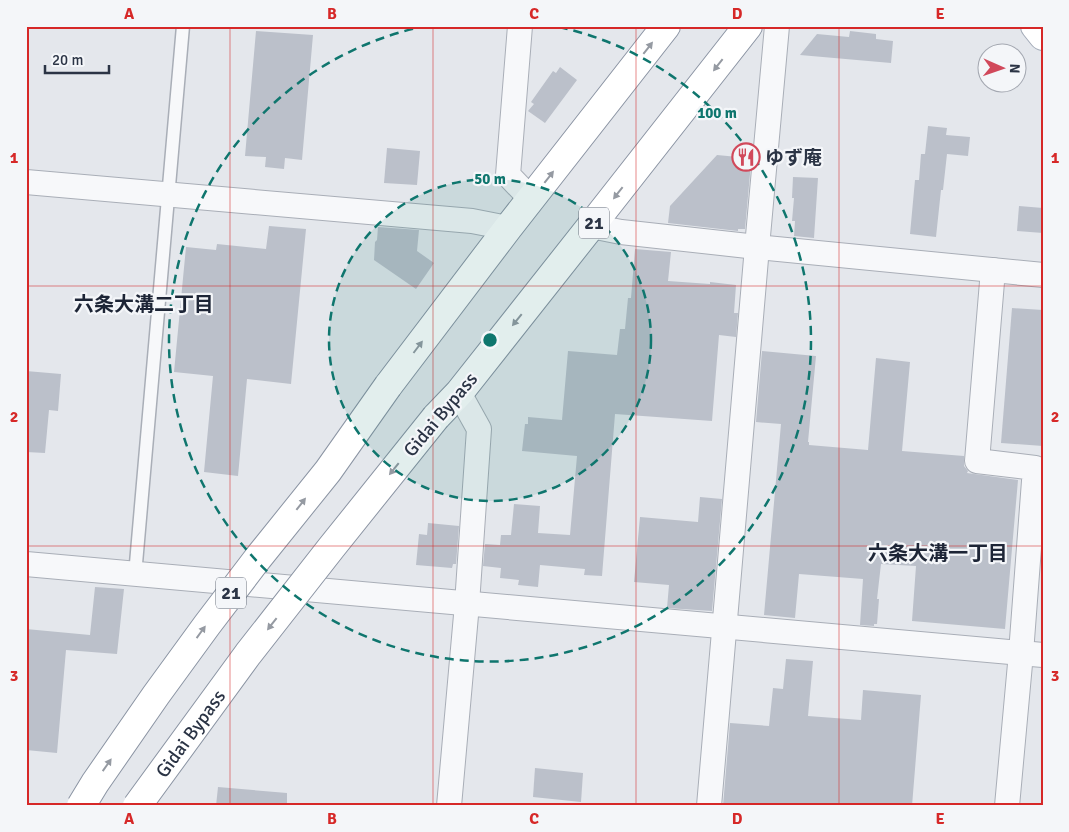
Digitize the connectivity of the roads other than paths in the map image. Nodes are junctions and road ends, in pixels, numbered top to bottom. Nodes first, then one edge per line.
1 (183, 26) edge
2 (520, 26) edge
3 (666, 26) edge
4 (748, 26) edge
5 (778, 26) edge
6 (1035, 26) edge
7 (1043, 36) edge
8 (26, 182) edge
9 (168, 194) junction
10 (532, 199) junction
11 (591, 226) junction
12 (508, 228) junction
13 (757, 247) junction
14 (993, 270) junction
15 (1043, 275) edge
16 (459, 392) junction
17 (26, 564) edge
18 (134, 575) junction
19 (467, 604) junction
20 (724, 626) junction
21 (1032, 654) edge
22 (80, 806) edge
23 (137, 806) edge
24 (449, 806) edge
25 (709, 806) edge
26 (1007, 806) edge

1 - 9 lane
2 - 10 street
10 -> 3 main road, 21
4 -> 11 main road, Gidai Bypass / 21
5 - 13 street
6 - 7 main road
8 - 9 street
9 - 12 street
9 - 18 lane
10 - 12 main road, 21
11 - 13 street
11 -> 16 main road, Gidai Bypass / 21
22 -> 12 main road, 21, bridge
13 - 14 street
13 - 20 street
14 - 15 street
14 - 21 street
16 - 19 street
16 -> 23 main road, Gidai Bypass / 21, bridge
17 - 18 street
18 - 19 street
19 - 20 street
19 - 24 street
20 - 21 street
20 - 25 street
21 - 26 street

